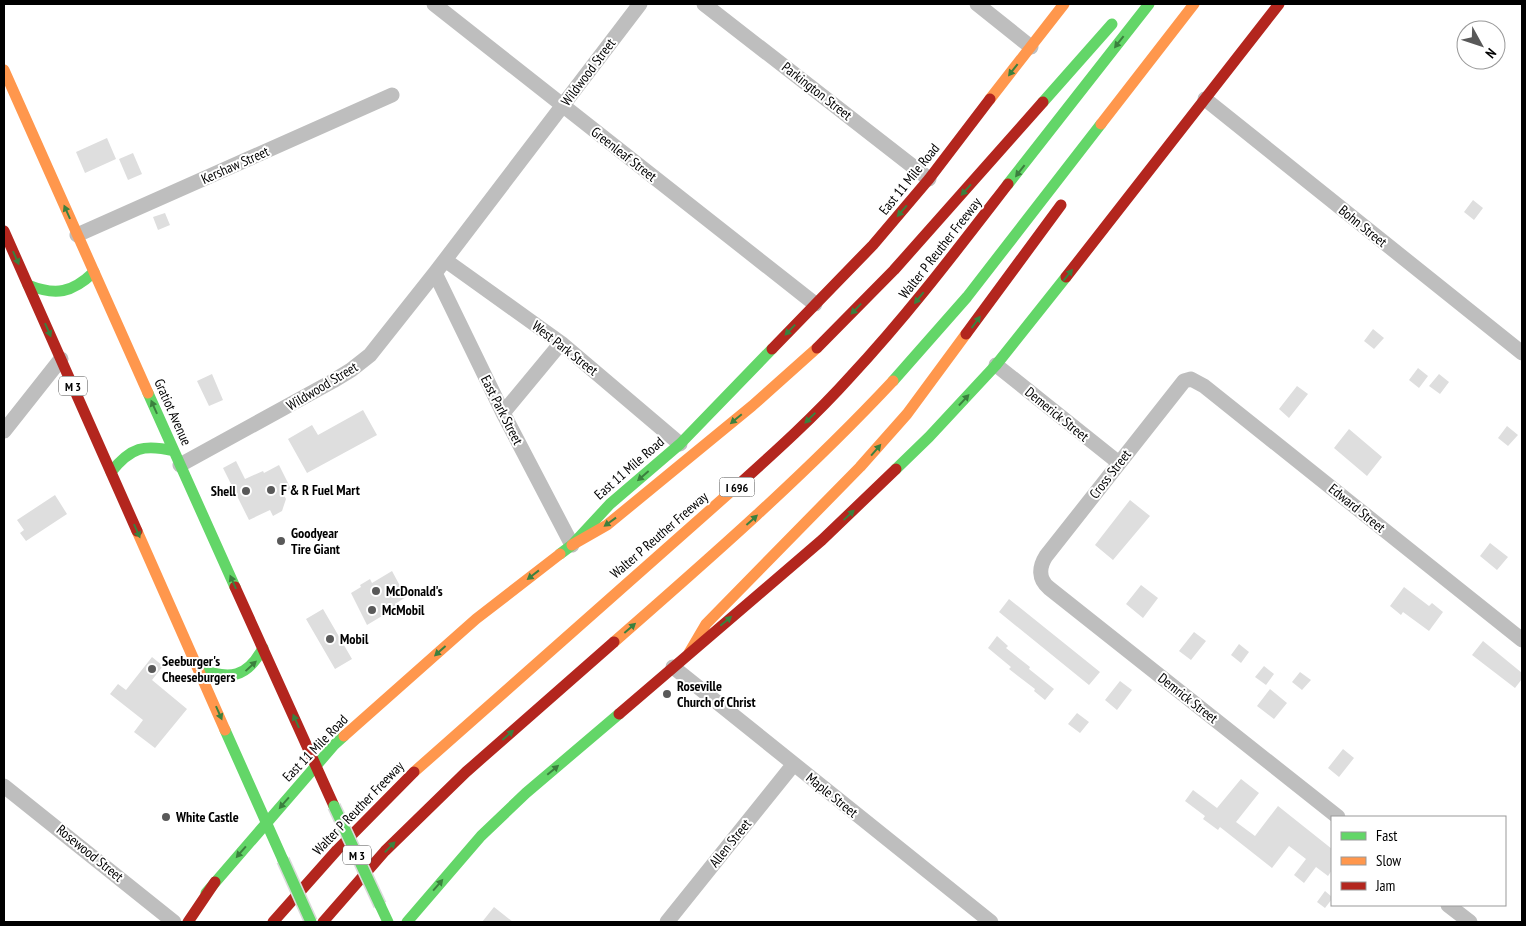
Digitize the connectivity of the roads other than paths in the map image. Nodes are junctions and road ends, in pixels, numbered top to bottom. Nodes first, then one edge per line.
1 (434, 4) edge
2 (640, 4) edge
3 (704, 4) edge
4 (977, 4) edge
5 (1064, 4) edge
6 (1149, 4) edge
7 (1194, 4) edge
8 (1279, 4) edge
9 (1117, 18) dead end
10 (1179, 23) junction
11 (1031, 47) junction
12 (4, 70) edge
13 (1140, 94) dead end
14 (392, 95) dead end
15 (4, 99) edge
16 (1205, 99) junction
17 (562, 106) junction
18 (20, 108) junction
19 (929, 179) junction
20 (1069, 193) dead end
21 (4, 231) edge
22 (77, 235) junction
23 (445, 260) junction
24 (94, 272) junction
25 (435, 273) junction
26 (28, 285) junction
27 (815, 304) junction
28 (561, 343) junction
29 (1522, 353) edge
30 (61, 359) junction
31 (996, 365) junction
32 (1191, 379) joint
33 (503, 413) junction
34 (4, 431) edge
35 (680, 444) junction
36 (174, 451) junction
37 (1119, 463) junction
38 (180, 465) junction
39 (111, 472) junction
40 (572, 545) junction
41 (1041, 577) joint
42 (1522, 640) edge
43 (263, 648) junction
44 (689, 653) junction
45 (673, 667) junction
46 (199, 669) junction
47 (793, 764) junction
48 (316, 765) junction
49 (4, 786) edge
50 (1337, 816) edge
51 (267, 822) junction
52 (215, 882) junction
53 (1449, 906) edge
54 (174, 922) edge
55 (181, 922) edge
56 (188, 922) edge
57 (274, 922) edge
58 (311, 922) edge
59 (323, 922) edge
60 (388, 922) edge
61 (407, 922) edge
62 (666, 922) edge
63 (991, 922) edge
64 (1470, 922) edge

1 - 17 street, Greenleaf Street
2 - 17 street, Wildwood Street
3 - 19 street, Parkington Street
4 - 11 street
5 - 11 main road, East 11 Mile Road
6 -> 57 main road, Walter P Reuther Freeway / I 696
7 - 10 main road, I 696
8 - 16 main road
9 -> 40 main road
10 - 13 main road
59 -> 10 main road, I 696
11 -> 19 main road, East 11 Mile Road
12 - 18 main road, Gratiot Avenue / M 3
14 - 22 street, Kershaw Street
15 - 18 main road
16 - 29 street, Bohn Street
31 -> 16 main road
17 - 23 street, Wildwood Street
17 - 27 street, Greenleaf Street
22 -> 18 main road, Gratiot Avenue / M 3
19 -> 27 main road, East 11 Mile Road
44 -> 20 main road
21 -> 26 main road, M 3
22 - 24 main road, Gratiot Avenue / M 3
23 - 25 street, Wildwood Street
23 - 28 street, West Park Street
24 - 26 main road
36 -> 24 main road, Gratiot Avenue / M 3
25 - 33 street, East Park Street
25 - 38 street, Wildwood Street
26 -> 30 main road, M 3
27 -> 35 main road, East 11 Mile Road
28 - 33 street
28 - 35 street, West Park Street
30 - 34 street
30 - 39 main road, M 3
31 - 37 street, Demerick Street
44 -> 31 main road
32 - 37 street, Cross Street
32 - 42 street, Edward Street
33 - 40 street, East Park Street
35 -> 40 main road, East 11 Mile Road
36 - 38 main road, Gratiot Avenue / M 3
36 - 39 main road
37 - 41 street, Cross Street
43 -> 38 main road, Gratiot Avenue / M 3
39 -> 46 main road, M 3
40 -> 48 main road, East 11 Mile Road
41 - 50 street, Demrick Street
46 -> 43 main road
48 -> 43 main road, Gratiot Avenue / M 3
44 - 45 main road
45 - 47 street, Maple Street
61 -> 45 main road
46 -> 51 main road, M 3
47 - 62 street, Allen Street
47 - 63 street, Maple Street
48 -> 51 main road, East 11 Mile Road
48 - 60 main road, M 3, bridge
49 - 54 street, Rosewood Street
51 -> 52 main road, East 11 Mile Road
51 - 58 main road, M 3, bridge
52 - 55 main road, East 11 Mile Road
52 - 56 main road
53 - 64 street

